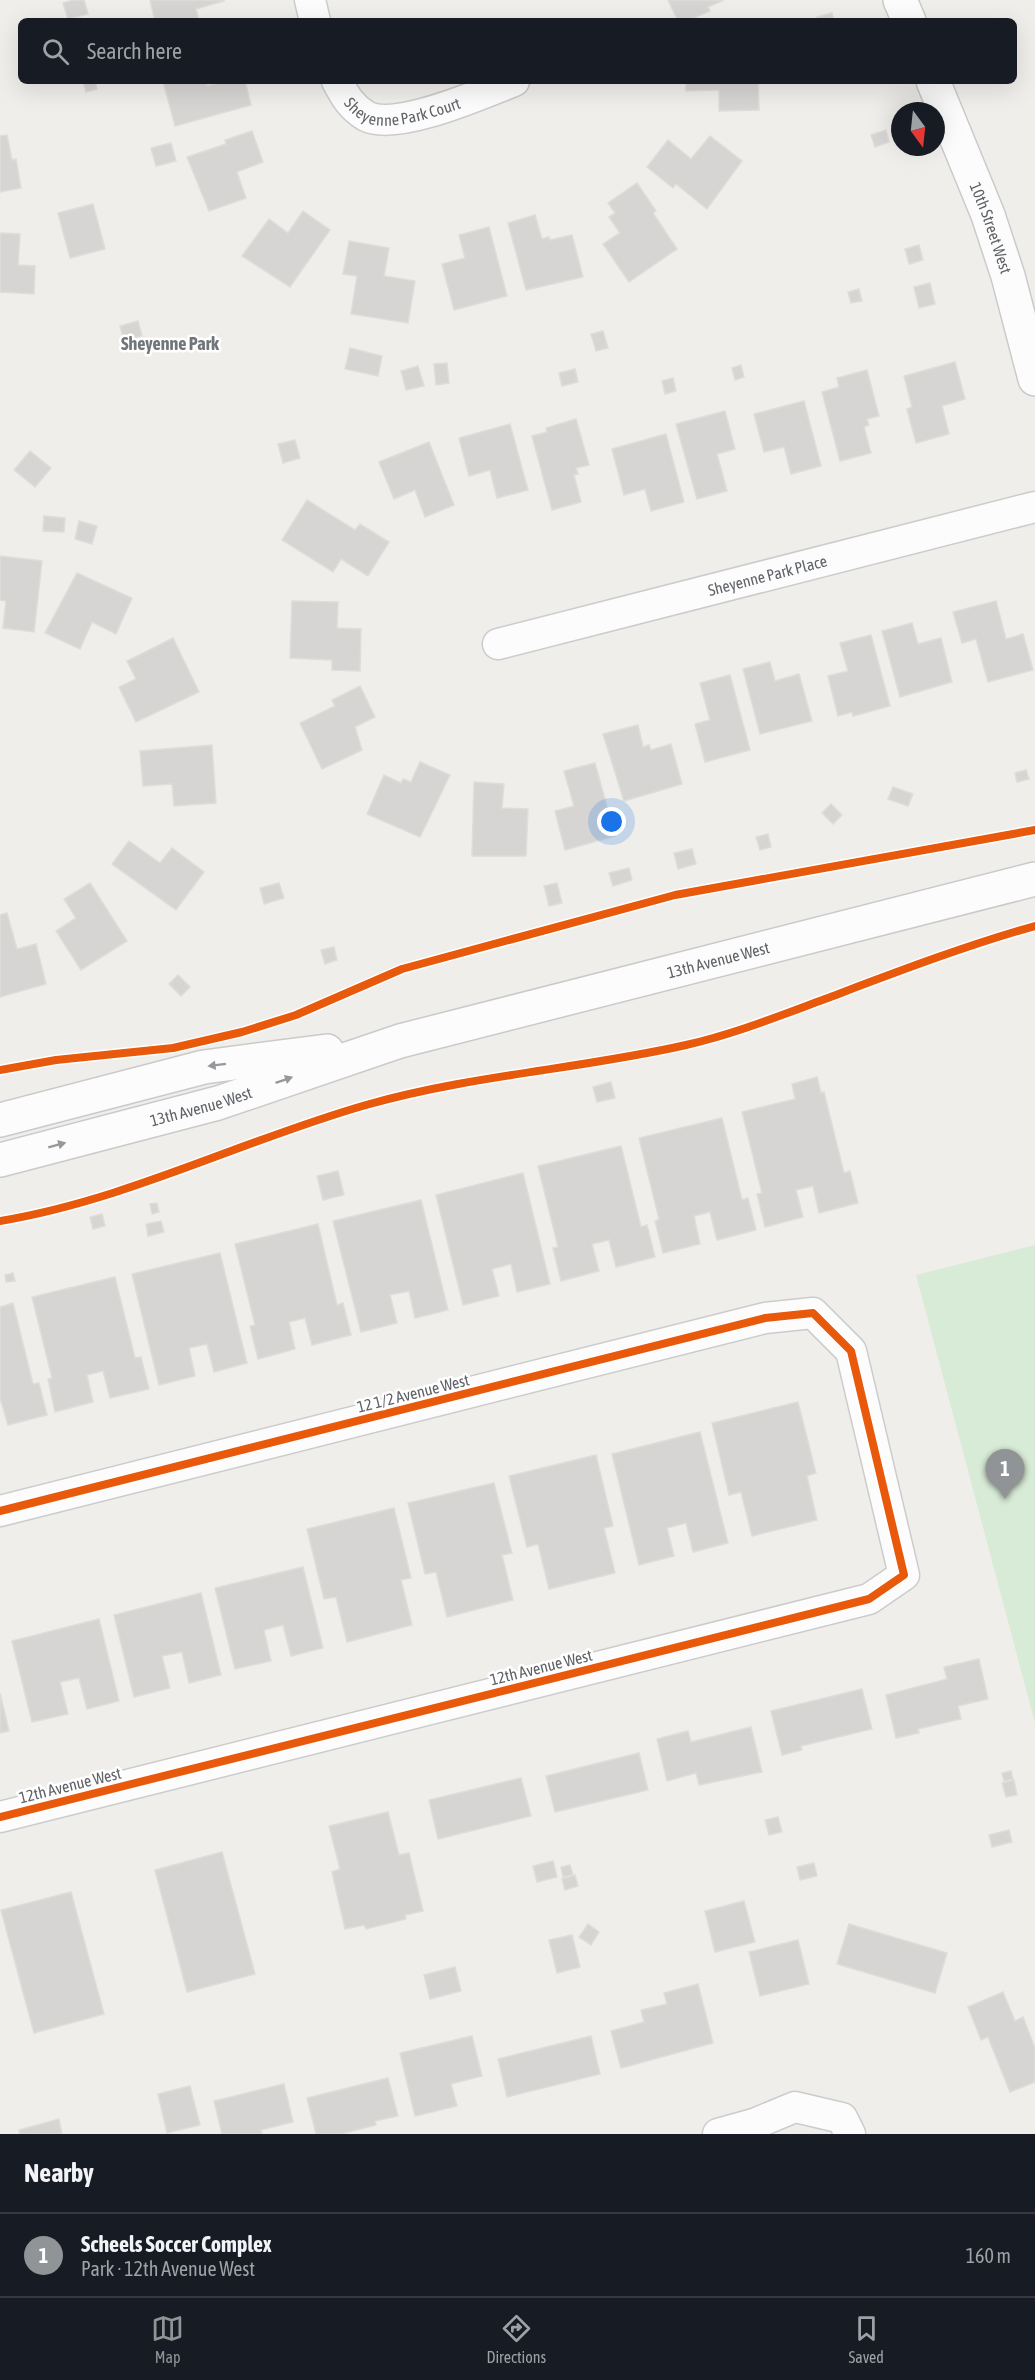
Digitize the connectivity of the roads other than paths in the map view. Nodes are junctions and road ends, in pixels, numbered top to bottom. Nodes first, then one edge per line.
1 (310, 0) edge
2 (900, 0) edge
3 (314, 18) edge
4 (908, 18) edge
5 (339, 84) edge
6 (506, 84) edge
7 (934, 84) edge
8 (1035, 380) edge
9 (1035, 507) edge
10 (498, 644) dead end
11 (1035, 879) edge
12 (400, 1041) junction
13 (0, 1120) edge
14 (0, 1160) edge
15 (828, 1328) joint
16 (0, 1511) edge
17 (0, 1817) edge
18 (846, 2126) edge
19 (718, 2134) edge

1 - 3 street
2 - 4 street
5 - 6 street, Sheyenne Park Court
7 - 8 street, 10th Street West
9 - 10 street, Sheyenne Park Place
11 - 12 street, 13th Avenue West
12 -> 13 street, 13th Avenue West
14 -> 12 street, 13th Avenue West
15 - 16 street, 12 1/2 Avenue West
15 - 17 street, 12th Avenue West
18 - 19 street

